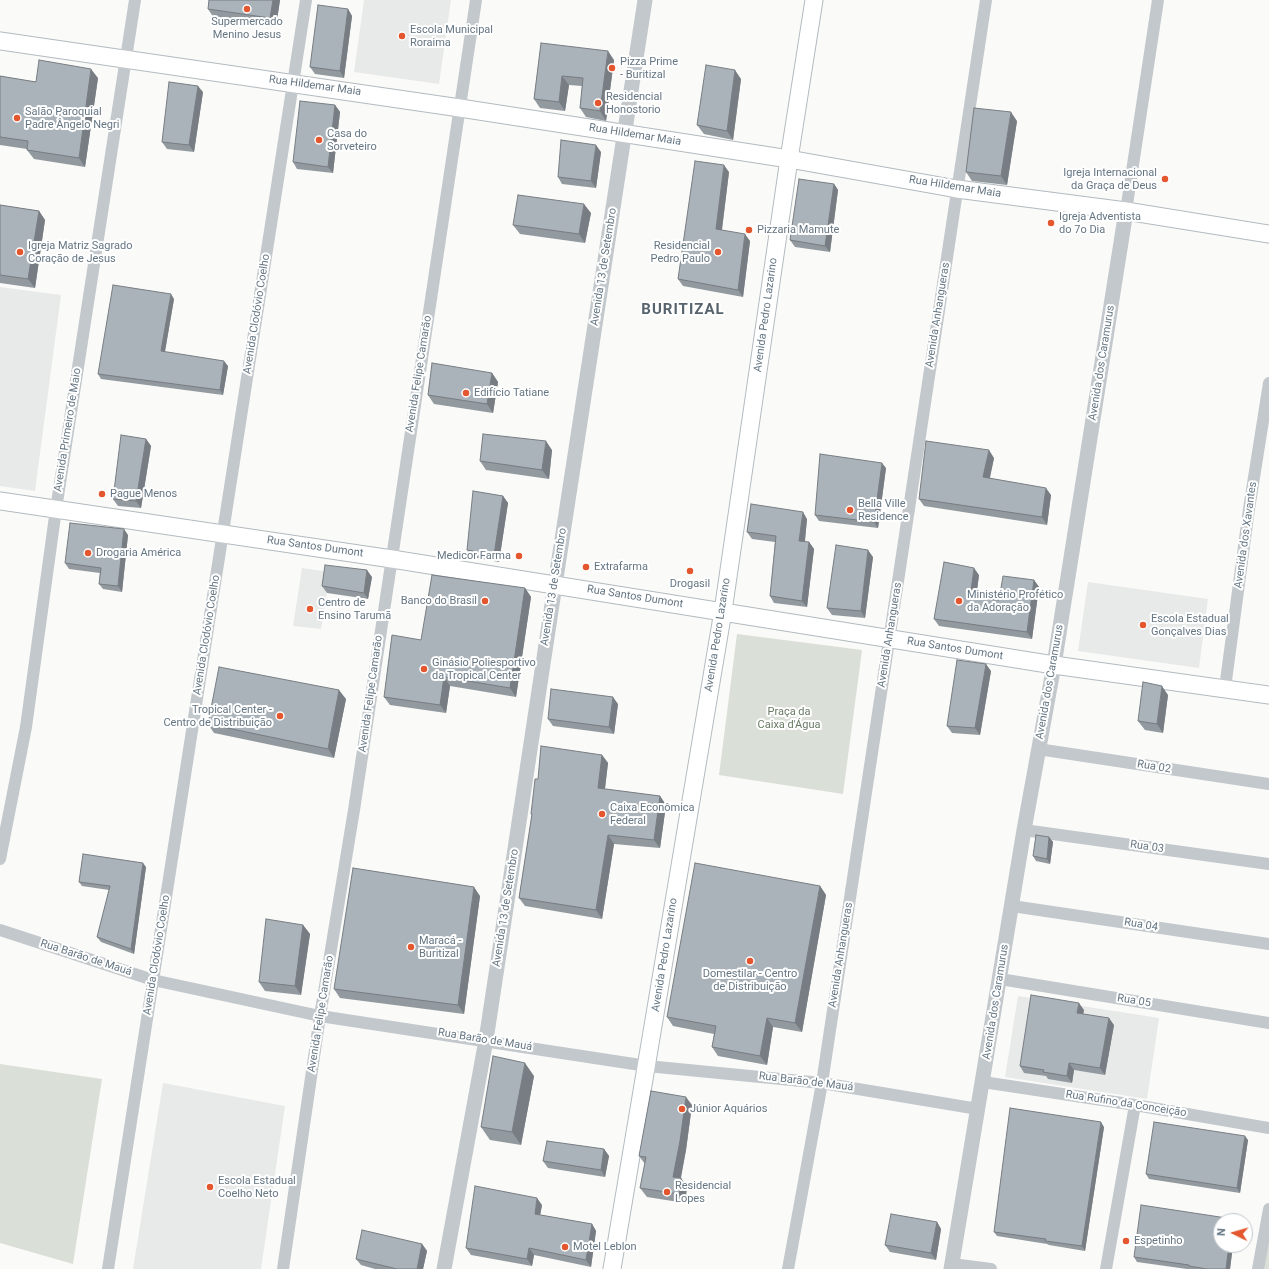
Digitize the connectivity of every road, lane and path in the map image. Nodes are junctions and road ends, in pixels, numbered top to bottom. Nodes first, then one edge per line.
1 (135, 0) edge
2 (306, 0) edge
3 (476, 0) edge
4 (645, 0) edge
5 (814, 0) edge
6 (986, 0) edge
7 (1158, 0) edge
8 (0, 41) edge
9 (126, 58) junction
10 (294, 82) junction
11 (460, 108) junction
12 (625, 134) junction
13 (789, 159) junction
14 (957, 189) junction
15 (1126, 211) junction
16 (1269, 234) edge
17 (1269, 383) edge
18 (0, 501) edge
19 (56, 509) junction
20 (223, 534) junction
21 (392, 559) junction
22 (555, 585) junction
23 (723, 611) junction
24 (889, 638) junction
25 (1054, 664) junction
26 (1225, 688) junction
27 (1269, 695) edge
28 (1038, 749) junction
29 (1269, 784) edge
30 (1024, 830) junction
31 (0, 859) edge
32 (1269, 864) edge
33 (1012, 906) junction
34 (0, 930) edge
35 (1269, 944) edge
36 (1000, 979) junction
37 (153, 980) junction
38 (320, 1016) junction
39 (1269, 1023) edge
40 (486, 1040) junction
41 (647, 1066) junction
42 (983, 1082) junction
43 (822, 1083) junction
44 (1135, 1105) junction
45 (978, 1109) junction
46 (1269, 1128) edge
47 (1269, 1209) edge
48 (951, 1266) edge
49 (108, 1269) edge
50 (283, 1269) edge
51 (444, 1269) edge
52 (612, 1269) edge
53 (788, 1269) edge
54 (991, 1269) edge
55 (1106, 1269) edge
56 (1258, 1269) edge

1 - 9 street, Avenida Primeiro de Maio
2 - 10 street, Avenida Clodóvio Coelho
3 - 11 street, Avenida Felipe Camarão
4 - 12 street, Avenida 13 de Setembro
5 - 13 main road, Avenida Pedro Lazarino
6 - 14 street, Avenida Anhangueras
7 - 15 street, Avenida dos Caramurus
8 - 9 main road, Rua Hildemar Maia
9 - 10 main road, Rua Hildemar Maia
9 - 19 street, Avenida Primeiro de Maio
10 - 11 main road, Rua Hildemar Maia
10 - 20 street, Avenida Clodóvio Coelho
11 - 12 main road, Rua Hildemar Maia
11 - 21 street, Avenida Felipe Camarão
12 - 13 main road, Rua Hildemar Maia
12 - 22 street, Avenida 13 de Setembro
13 - 14 main road, Rua Hildemar Maia
13 - 23 main road, Avenida Pedro Lazarino
14 - 15 main road, Rua Hildemar Maia
14 - 24 street, Avenida Anhangueras
15 - 16 main road, Rua Hildemar Maia
15 - 25 street, Avenida dos Caramurus
17 - 26 street, Avenida dos Xavantes
18 - 19 main road, Rua Santos Dumont
19 - 20 main road, Rua Santos Dumont
19 - 31 street, Avenida Primeiro de Maio
20 - 21 main road, Rua Santos Dumont
20 - 37 street, Avenida Clodóvio Coelho
21 - 22 main road, Rua Santos Dumont
21 - 38 street, Avenida Felipe Camarão
22 - 23 main road, Rua Santos Dumont
22 - 40 street, Avenida 13 de Setembro
23 - 24 main road, Rua Santos Dumont
23 - 41 main road, Avenida Pedro Lazarino
24 - 25 main road, Rua Santos Dumont
24 - 43 street, Avenida Anhangueras
25 - 26 main road, Rua Santos Dumont
25 - 28 street, Avenida dos Caramurus
26 - 27 main road, Rua Santos Dumont
28 - 29 street, Rua 02
28 - 30 street, Avenida dos Caramurus
30 - 32 street, Rua 03
30 - 33 street, Avenida dos Caramurus
33 - 35 street, Rua 04
33 - 36 street, Avenida dos Caramurus
34 - 37 street, Rua Barão de Mauá
36 - 39 street, Rua 05
36 - 42 street, Avenida dos Caramurus
37 - 38 street, Rua Barão de Mauá
37 - 49 street, Avenida Clodóvio Coelho
38 - 40 street, Rua Barão de Mauá
38 - 50 street, Avenida Felipe Camarão
40 - 41 street, Rua Barão de Mauá
40 - 51 street, Avenida 13 de Setembro
41 - 43 street, Rua Barão de Mauá
41 - 52 main road, Avenida Pedro Lazarino
42 - 44 street, Rua Rufino da Conceição
42 - 45 street, Avenida dos Caramurus
43 - 45 street, Rua Barão de Mauá
43 - 53 street, Avenida Anhangueras
44 - 46 street, Rua Rufino da Conceição
44 - 55 street
45 - 48 street, Avenida dos Caramurus
47 - 56 street
48 - 54 street

